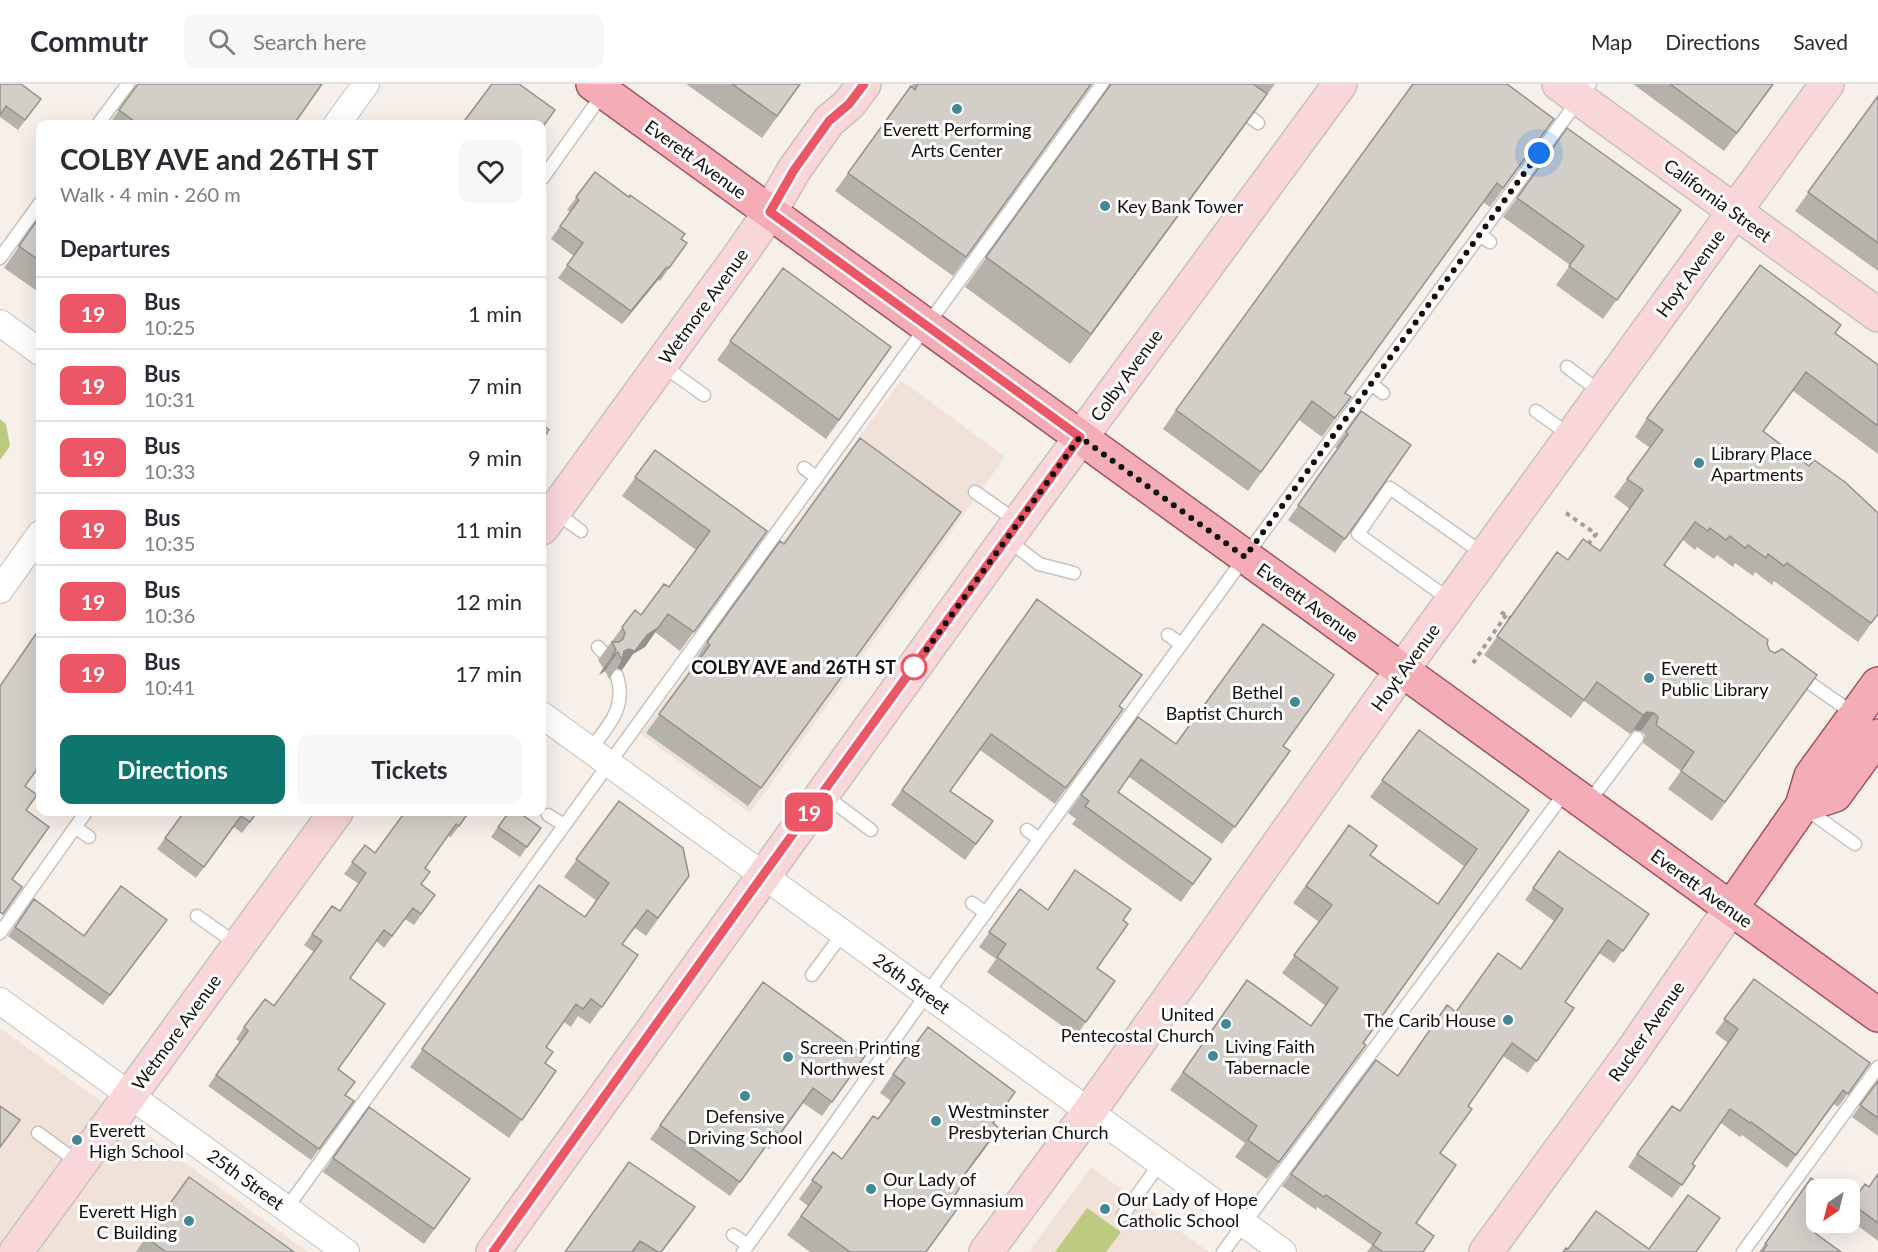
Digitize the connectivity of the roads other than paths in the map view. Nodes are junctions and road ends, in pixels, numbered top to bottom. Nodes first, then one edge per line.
1 (128, 84) edge
2 (366, 84) edge
3 (864, 84) edge
4 (1102, 84) edge
5 (1340, 84) edge
6 (1827, 84) edge
7 (603, 87) edge
8 (1576, 89) edge
9 (1232, 104) edge
10 (101, 120) edge
11 (340, 120) edge
12 (1258, 123) edge
13 (546, 173) edge
14 (36, 208) edge
15 (770, 212) junction
16 (1735, 212) junction
17 (0, 258) edge
18 (1878, 315) edge
19 (0, 323) edge
20 (927, 326) junction
21 (36, 349) edge
22 (661, 364) junction
23 (1567, 366) dead end
24 (1371, 384) junction
25 (1383, 393) dead end
26 (1603, 394) junction
27 (704, 395) dead end
28 (1536, 411) dead end
29 (1080, 437) junction
30 (1572, 437) junction
31 (804, 468) dead end
32 (817, 478) junction
33 (975, 492) dead end
34 (548, 519) edge
35 (581, 531) dead end
36 (1013, 531) junction
37 (36, 540) edge
38 (1486, 556) junction
39 (1245, 557) junction
40 (1074, 573) dead end
41 (0, 590) edge
42 (1452, 602) junction
43 (1168, 635) dead end
44 (1181, 644) junction
45 (1788, 667) edge
46 (1402, 670) junction
47 (617, 676) edge
48 (1878, 684) edge
49 (546, 718) edge
50 (1867, 726) edge
51 (1637, 738) dead end
52 (599, 757) junction
53 (822, 794) junction
54 (1577, 797) junction
55 (1802, 806) junction
56 (548, 815) dead end
57 (83, 816) edge
58 (333, 816) edge
59 (564, 825) junction
60 (75, 827) junction
61 (872, 830) dead end
62 (1026, 830) dead end
63 (89, 837) dead end
64 (1039, 839) junction
65 (1855, 844) dead end
66 (763, 875) junction
67 (972, 903) dead end
68 (1731, 909) junction
69 (986, 913) junction
70 (197, 916) dead end
71 (0, 933) edge
72 (843, 933) junction
73 (239, 946) junction
74 (812, 975) dead end
75 (927, 994) junction
76 (0, 1001) edge
77 (1878, 1015) edge
78 (1878, 1067) edge
79 (130, 1095) junction
80 (1089, 1112) junction
81 (38, 1132) dead end
82 (1160, 1163) junction
83 (80, 1164) junction
84 (286, 1209) junction
85 (1123, 1215) dead end
86 (1243, 1223) junction
87 (733, 1235) dead end
88 (745, 1249) edge
89 (16, 1252) edge
90 (346, 1252) edge
91 (493, 1252) edge
92 (986, 1252) edge
93 (1223, 1252) edge
94 (1283, 1252) edge
95 (1486, 1252) edge
96 (1743, 1252) edge

1 - 10 lane
2 - 11 street
3 - 15 street, Wetmore Avenue
4 - 20 lane
5 - 29 street, Colby Avenue
6 - 16 street, Hoyt Avenue
7 - 13 lane
7 - 15 main road, Everett Avenue
8 - 16 street, California Street
8 - 24 lane
9 - 12 lane
14 - 17 lane
15 - 20 main road, Everett Avenue
15 - 22 street, Wetmore Avenue
16 - 18 street, California Street
16 - 26 street, Hoyt Avenue
19 - 21 street
20 - 29 main road, Everett Avenue
20 - 32 lane
22 - 27 lane
22 - 34 street, Wetmore Avenue
23 - 26 lane
24 - 25 lane
24 - 39 lane
26 - 30 street, Hoyt Avenue
28 - 30 lane
29 - 36 street, Colby Avenue
29 - 39 main road, Everett Avenue
30 - 38 street, Hoyt Avenue
31 - 32 lane
32 - 52 lane
33 - 36 lane
34 - 35 lane
36 - 40 lane
36 - 53 street, Colby Avenue
37 - 41 street
38 - 42 street, Hoyt Avenue
38 - 42 lane
39 - 44 lane
39 - 46 main road, Everett Avenue
42 - 46 street, Hoyt Avenue
43 - 44 lane
44 - 64 lane
45 - 50 lane
46 - 54 main road, Everett Avenue
46 - 80 street, Hoyt Avenue
47 - 52 lane
48 - 50 main road, Rucker Avenue
49 - 52 street, 26th Street
50 - 55 main road, Rucker Avenue
51 - 54 lane
52 - 59 lane
52 - 66 street, 26th Street
53 - 61 lane
53 - 66 street, Colby Avenue
54 - 68 main road, Everett Avenue
54 - 86 lane
55 - 65 lane
55 - 68 main road, Rucker Avenue
56 - 59 lane
57 - 60 lane
58 - 73 street, Wetmore Avenue
59 - 84 lane
60 - 63 lane
60 - 71 lane
62 - 64 lane
64 - 69 lane
66 - 72 street, 26th Street
66 - 91 street, Colby Avenue
67 - 69 lane
68 - 77 main road, Everett Avenue
68 - 95 street, Rucker Avenue
69 - 75 lane
70 - 73 lane
72 - 74 lane
72 - 75 street, 26th Street
73 - 79 street, Wetmore Avenue
75 - 80 street, 26th Street
75 - 88 lane
76 - 79 street, 25th Street
78 - 96 lane
79 - 83 street, Wetmore Avenue
79 - 84 street, 25th Street
80 - 82 street, 26th Street
80 - 92 street, Hoyt Avenue
81 - 83 lane
82 - 85 lane
82 - 86 street, 26th Street
83 - 89 street, Wetmore Avenue
84 - 90 street, 25th Street
86 - 93 lane
86 - 94 street, 26th Street
87 - 88 lane

